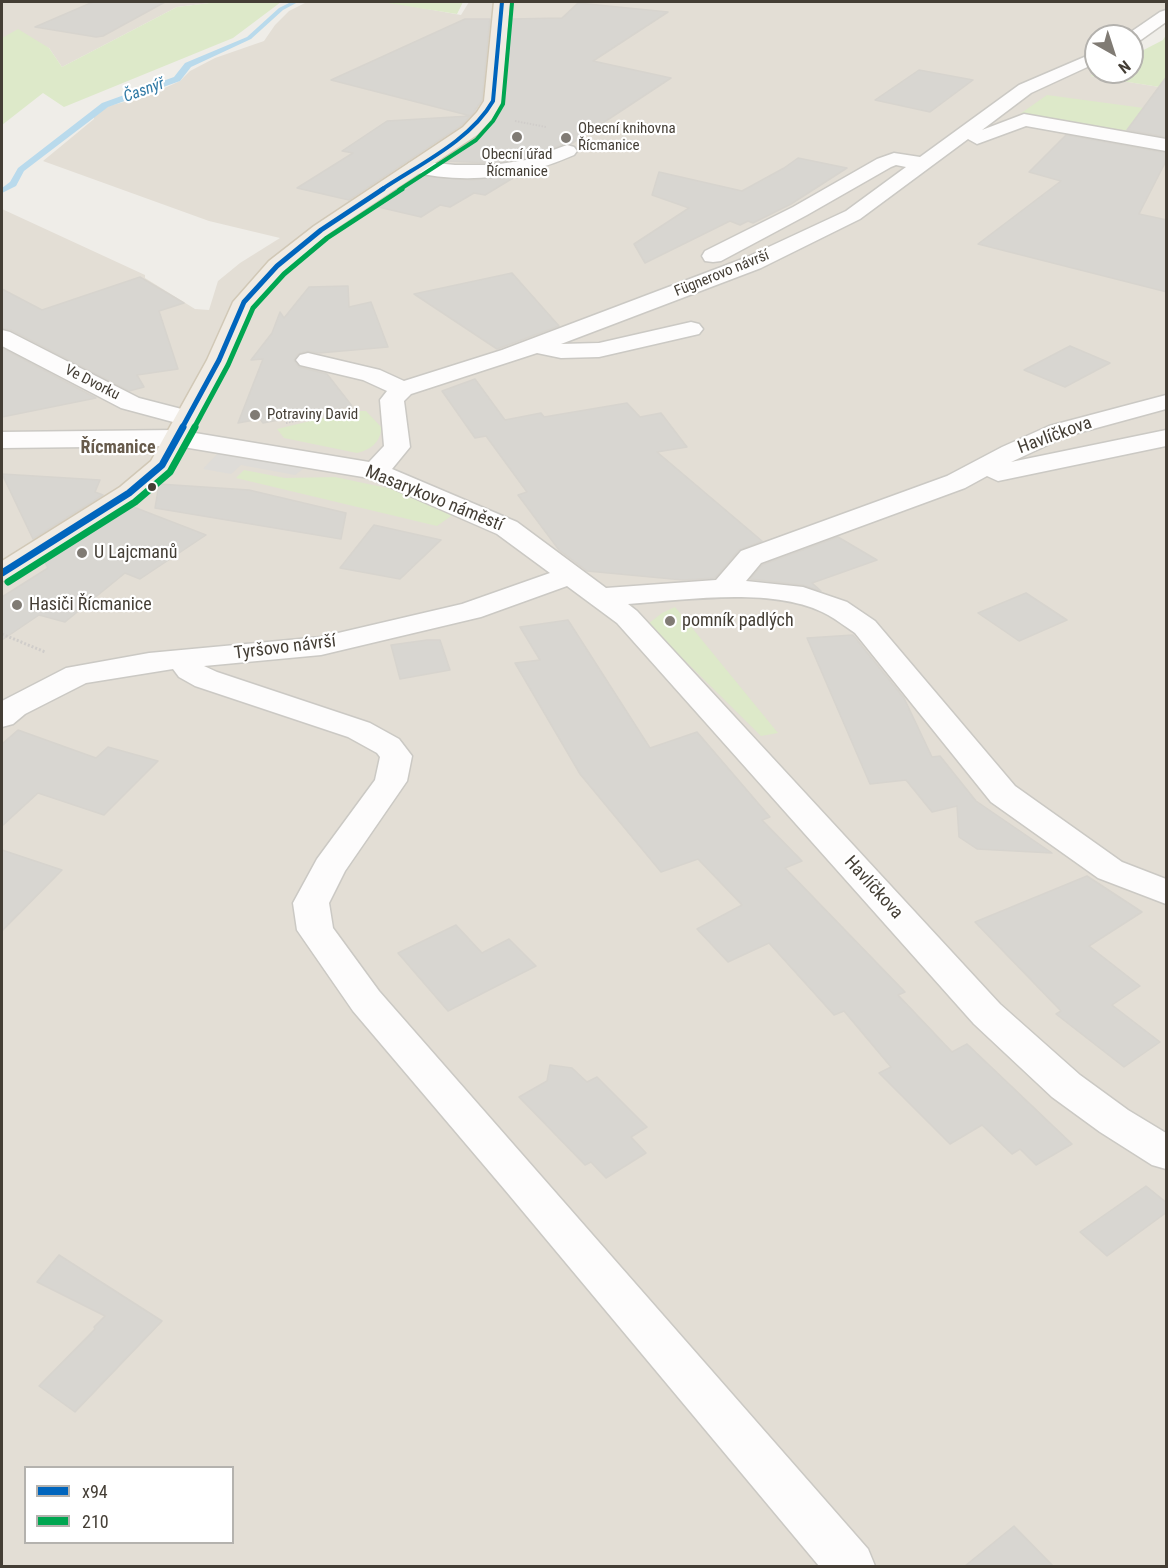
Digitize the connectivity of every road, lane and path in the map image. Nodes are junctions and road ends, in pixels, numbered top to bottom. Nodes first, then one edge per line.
1 (502, 2) edge
2 (1167, 15) edge
3 (1144, 30) edge
4 (1084, 62) edge
5 (518, 122) dead end
6 (553, 128) dead end
7 (1167, 145) edge
8 (567, 151) dead end
9 (929, 159) junction
10 (416, 167) junction
11 (713, 255) dead end
12 (691, 329) dead end
13 (2, 337) edge
14 (538, 345) junction
15 (308, 360) dead end
16 (397, 394) junction
17 (1167, 402) edge
18 (283, 424) dead end
19 (182, 428) junction
20 (1167, 438) edge
21 (2, 440) edge
22 (375, 471) junction
23 (973, 473) junction
24 (2, 573) edge
25 (572, 575) junction
26 (725, 588) junction
27 (602, 597) junction
28 (2, 634) edge
29 (181, 659) junction
30 (76, 675) junction
31 (2, 717) edge
32 (1167, 892) edge
33 (1167, 1153) edge
34 (850, 1566) edge

1 - 10 main road
2 - 3 street
4 - 9 street, Fügnerovo návrší
5 - 6 path
7 - 9 street
8 - 10 street
9 - 11 street
9 - 14 street, Fügnerovo návrší
10 - 19 main road
12 - 14 street
13 - 19 street, Ve Dvorku
14 - 16 street, Fügnerovo návrší
15 - 16 street
16 - 18 path
16 - 22 street
17 - 23 street, Havlíčkova
19 - 21 street
19 - 22 street, Masarykovo náměstí
19 - 24 main road
20 - 23 street
22 - 25 street, Masarykovo náměstí
23 - 26 street, Havlíčkova
25 - 27 street, Havlíčkova
25 - 29 street, Tyršovo návrší
26 - 27 street
26 - 32 street
27 - 33 street, Havlíčkova
28 - 30 path
29 - 30 street, Tyršovo návrší
29 - 34 street
30 - 31 street, Tyršovo návrší

